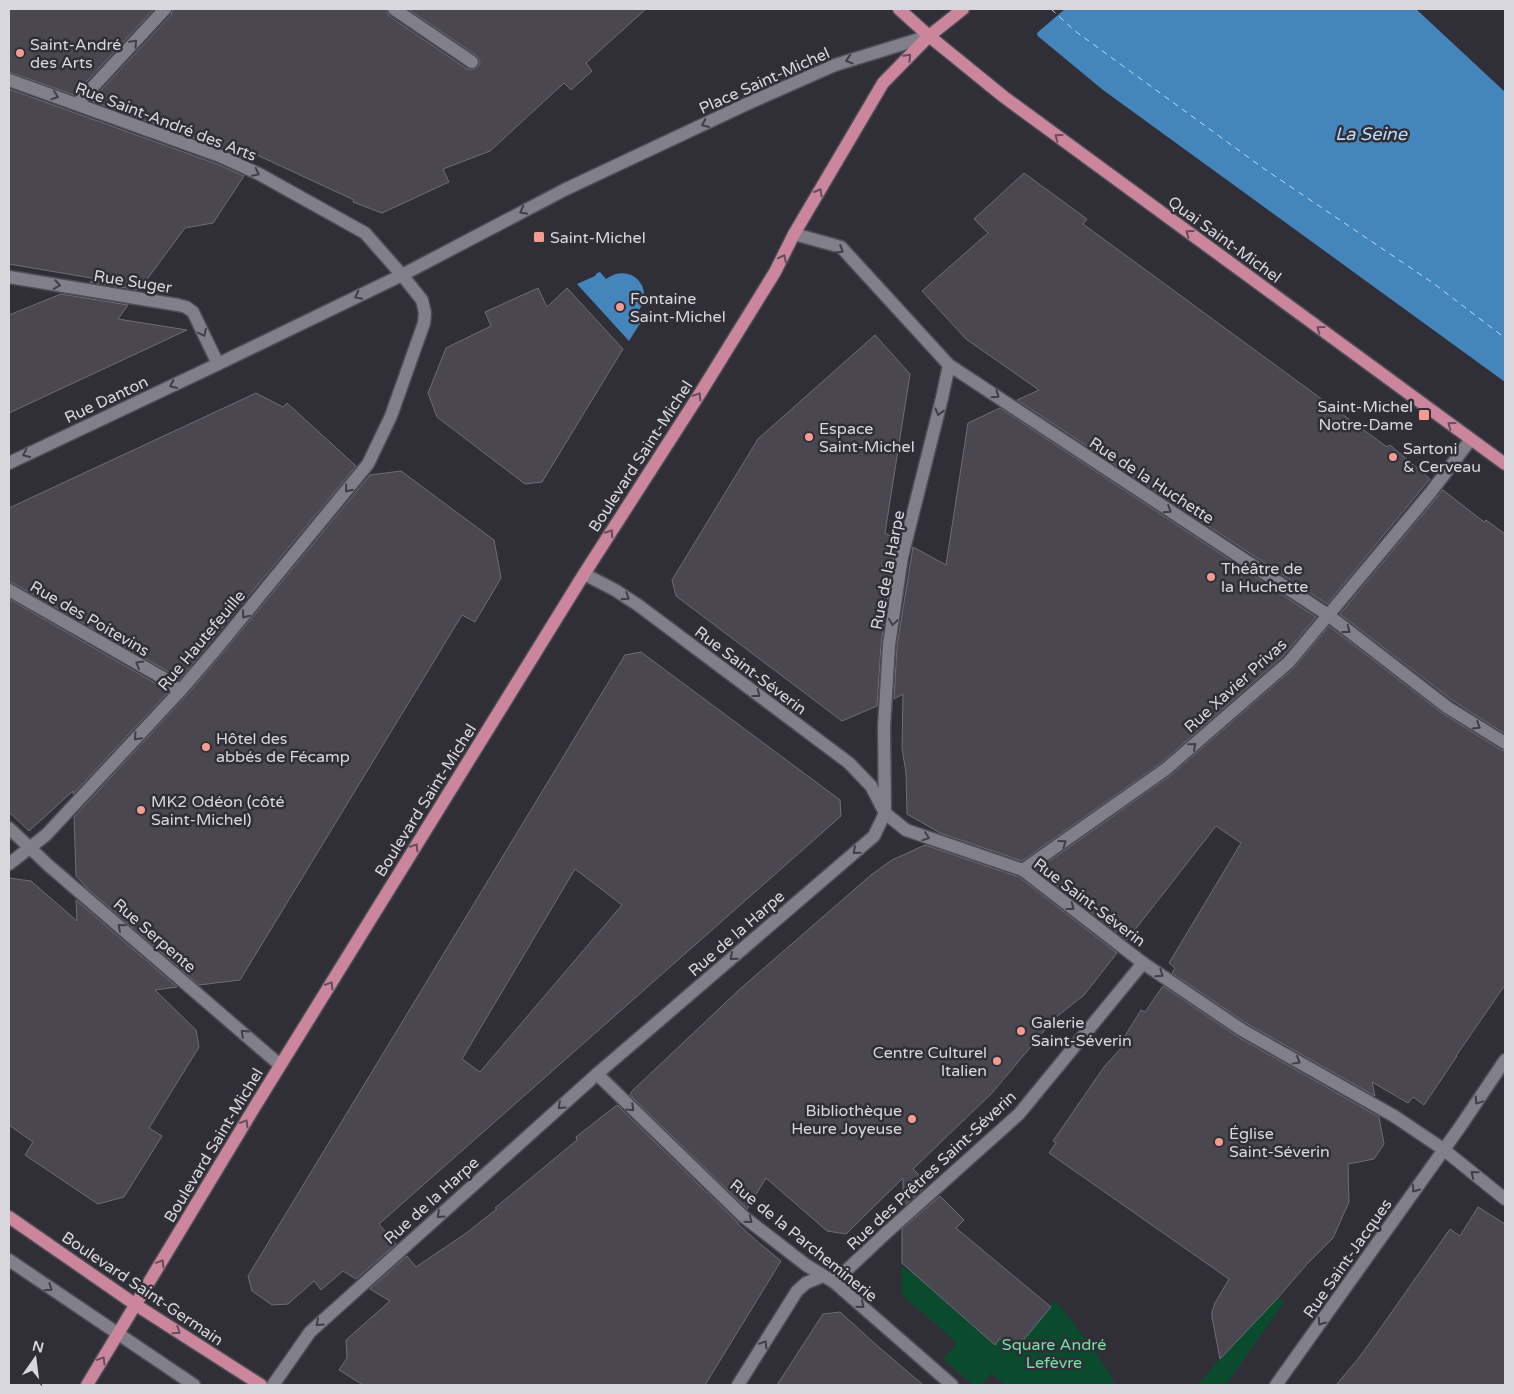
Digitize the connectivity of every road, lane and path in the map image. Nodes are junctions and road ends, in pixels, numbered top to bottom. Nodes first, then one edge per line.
1 (165, 9) edge
2 (394, 9) edge
3 (899, 9) edge
4 (963, 9) edge
5 (929, 36) junction
6 (472, 62) dead end
7 (9, 80) edge
8 (77, 104) junction
9 (794, 234) junction
10 (402, 275) junction
11 (9, 277) edge
12 (218, 364) junction
13 (949, 365) junction
14 (391, 416) joint
15 (1471, 439) junction
16 (9, 463) edge
17 (1505, 464) edge
18 (584, 574) junction
19 (9, 590) edge
20 (1328, 615) junction
21 (180, 690) junction
22 (1505, 743) edge
23 (885, 813) junction
24 (9, 828) edge
25 (30, 849) junction
26 (9, 864) edge
27 (1023, 870) junction
28 (1143, 963) junction
29 (1505, 1060) edge
30 (280, 1065) junction
31 (597, 1074) junction
32 (1443, 1149) junction
33 (1505, 1199) edge
34 (9, 1217) edge
35 (9, 1260) edge
36 (828, 1279) junction
37 (136, 1304) junction
38 (118, 1334) junction
39 (86, 1385) edge
40 (194, 1385) edge
41 (261, 1385) edge
42 (273, 1385) edge
43 (738, 1385) edge
44 (952, 1385) edge
45 (1276, 1385) edge

8 -> 1 street
2 - 6 street
3 - 5 main road, Quai Saint-Michel
4 - 5 main road
9 -> 5 main road
5 -> 10 street, Place Saint-Michel
15 -> 5 main road, Quai Saint-Michel
7 -> 8 street, Rue Saint-André des Arts
8 -> 10 street, Rue Saint-André des Arts
9 -> 13 street, Rue de la Huchette
18 -> 9 main road, Boulevard Saint-Michel
10 -> 12 street, Place Saint-Michel
10 - 14 street, Rue Saint-André des Arts
11 -> 12 street, Rue Suger
12 -> 16 street, Rue Danton
13 -> 20 street, Rue de la Huchette
13 -> 23 street, Rue de la Harpe
14 -> 21 street, Rue Hautefeuille
15 - 17 main road, Quai Saint-Michel
15 - 20 street, Rue Xavier Privas
18 -> 23 street, Rue Saint-Séverin
30 -> 18 main road, Boulevard Saint-Michel
21 -> 19 street, Rue des Poitevins
20 -> 22 street, Rue de la Huchette
27 -> 20 street, Rue Xavier Privas
21 -> 25 street, Rue Hautefeuille
23 -> 27 street, Rue Saint-Séverin
23 -> 31 street, Rue de la Harpe
24 - 25 street, Rue Serpente
25 - 26 street, Rue Hautefeuille
30 -> 25 street, Rue Serpente
27 -> 28 street, Rue Saint-Séverin
28 -> 32 street, Rue Saint-Séverin
28 - 36 street, Rue des Prêtres Saint-Séverin
29 -> 32 street, Rue Saint-Jacques
37 -> 30 main road, Boulevard Saint-Michel
31 -> 36 street, Rue de la Parcheminerie
31 -> 42 street, Rue de la Harpe
33 -> 32 street, Rue Saint-Séverin
32 -> 45 street, Rue Saint-Jacques
34 - 37 main road, Boulevard Saint-Germain
35 -> 38 street
43 -> 36 street, Rue des Prêtres Saint-Séverin
36 -> 44 street, Rue de la Parcheminerie
37 - 38 main road, Boulevard Saint-Michel
37 -> 41 main road, Boulevard Saint-Germain
39 -> 38 main road, Boulevard Saint-Michel
38 - 40 street

